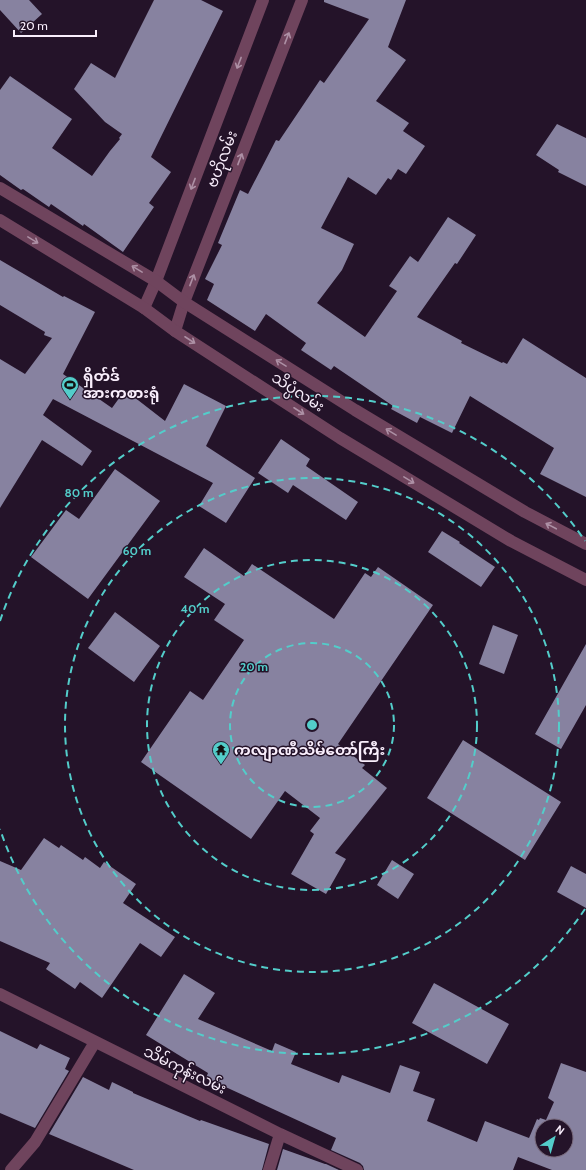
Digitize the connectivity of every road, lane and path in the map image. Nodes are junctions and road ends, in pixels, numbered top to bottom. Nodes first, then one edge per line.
1 (263, 0) edge
2 (302, 0) edge
3 (0, 188) edge
4 (0, 220) edge
5 (156, 281) junction
6 (184, 302) junction
7 (144, 308) junction
8 (175, 331) junction
9 (586, 544) edge
10 (586, 580) edge
11 (0, 994) edge
12 (94, 1042) junction
13 (280, 1134) junction
14 (11, 1170) edge
15 (269, 1170) edge
16 (357, 1170) edge

1 -> 5 street, ဗဟိုလမ်း
6 -> 2 street, ဗဟိုလမ်း
5 -> 3 street, သိပ္ပံလမ်း
4 -> 7 street, သိပ္ပံလမ်း
5 - 6 street, သိပ္ပံလမ်း
5 - 7 street, ဗဟိုလမ်း
6 - 8 street, ဗဟိုလမ်း
9 -> 6 street, သိပ္ပံလမ်း
7 - 8 street, သိပ္ပံလမ်း
8 -> 10 street, သိပ္ပံလမ်း
11 - 12 street, သိမ်ကုန်းလမ်း
12 - 13 street, သိမ်ကုန်းလမ်း
12 - 14 street
13 - 15 street
13 - 16 street, သိမ်ကုန်းလမ်း

